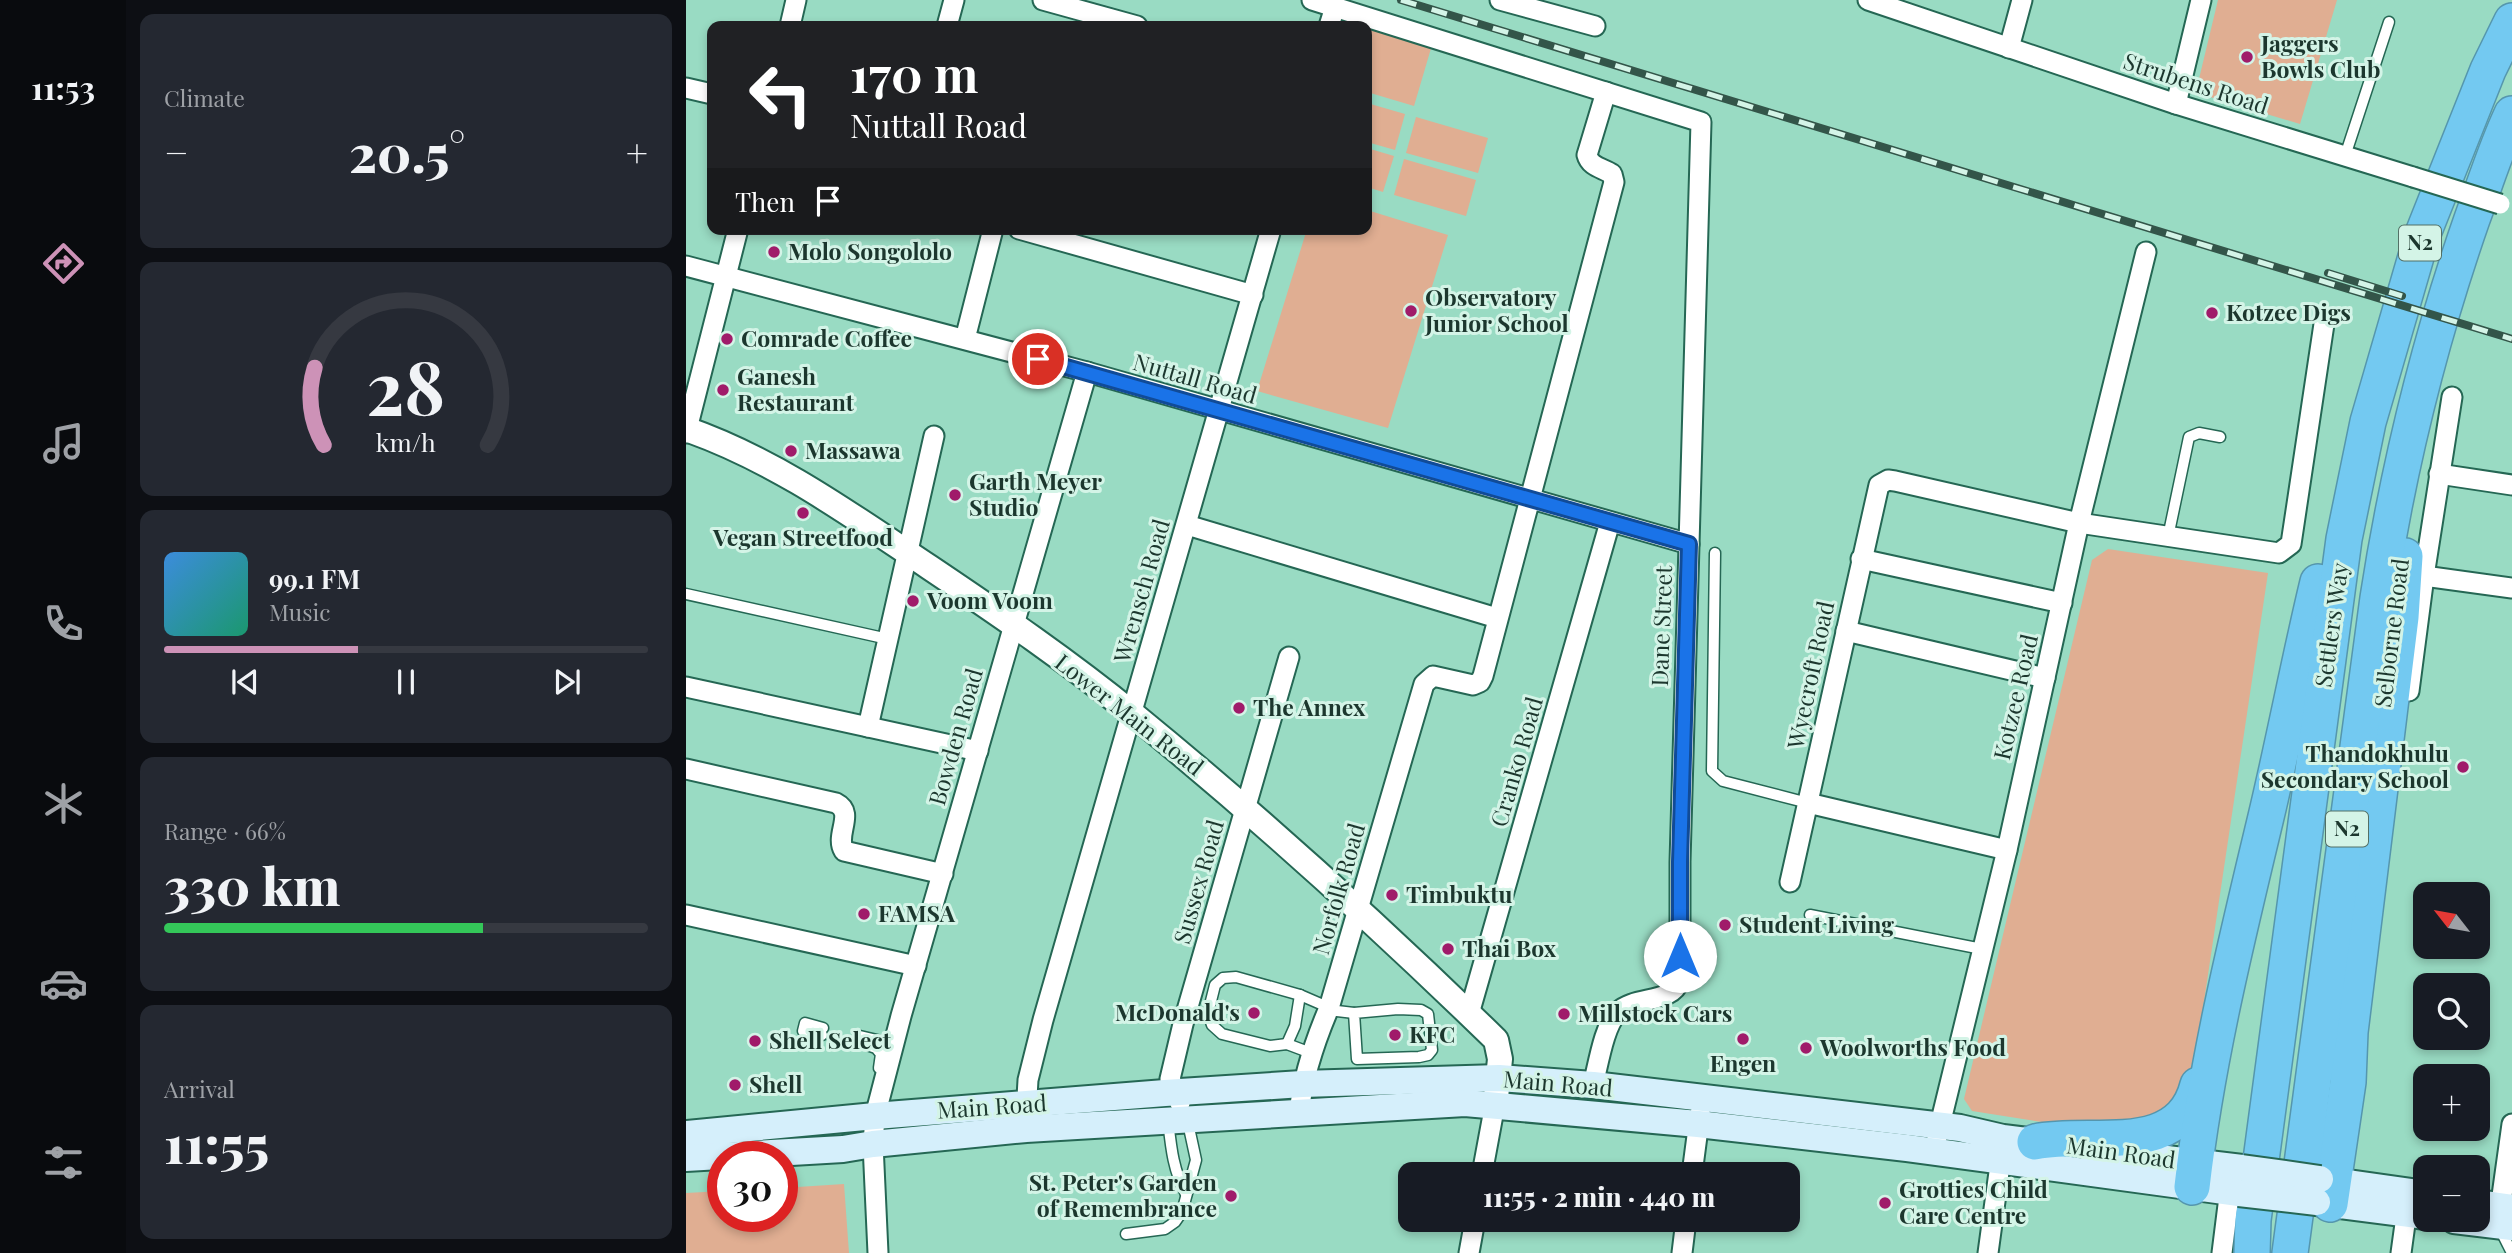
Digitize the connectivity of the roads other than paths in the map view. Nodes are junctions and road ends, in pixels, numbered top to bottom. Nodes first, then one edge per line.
1 (796, 0) edge
2 (954, 0) edge
3 (1043, 0) edge
4 (1312, 0) edge
5 (1500, 0) edge
6 (1868, 0) edge
7 (2022, 0) edge
8 (2202, 0) edge
9 (2503, 0) edge
10 (1335, 7) junction
11 (791, 21) edge
12 (948, 21) edge
13 (1119, 21) edge
14 (1331, 21) edge
15 (2512, 21) edge
16 (2389, 22) dead end
17 (1595, 26) dead end
18 (2009, 48) junction
19 (2488, 70) junction
20 (686, 88) edge
21 (1606, 92) junction
22 (707, 93) edge
23 (2176, 104) junction
24 (2509, 123) edge
25 (2346, 156) junction
26 (2508, 206) edge
27 (736, 235) edge
28 (991, 235) edge
29 (1039, 235) edge
30 (1269, 235) edge
31 (2146, 252) dead end
32 (686, 266) edge
33 (726, 276) junction
34 (1253, 295) junction
35 (2324, 324) dead end
36 (965, 340) junction
37 (1087, 372) junction
38 (2452, 397) dead end
39 (2415, 406) junction
40 (1219, 412) junction
41 (2368, 422) junction
42 (686, 431) edge
43 (934, 436) dead end
44 (2220, 437) dead end
45 (2439, 474) junction
46 (2512, 485) edge
47 (1530, 499) junction
48 (1610, 522) junction
49 (2079, 523) junction
50 (1187, 525) junction
51 (2168, 537) junction
52 (1689, 544) junction
53 (908, 553) junction
54 (1715, 553) dead end
55 (1861, 559) junction
56 (2424, 576) junction
57 (2512, 588) edge
58 (686, 594) edge
59 (2062, 603) junction
60 (1497, 618) junction
61 (1014, 624) junction
62 (1846, 631) junction
63 (888, 639) junction
64 (1289, 657) dead end
65 (2045, 678) junction
66 (686, 687) edge
67 (1132, 714) junction
68 (868, 727) junction
69 (978, 751) junction
70 (686, 769) edge
71 (1808, 803) junction
72 (1245, 809) junction
73 (2007, 850) junction
74 (943, 874) junction
75 (1790, 882) dead end
76 (1358, 910) junction
77 (686, 915) edge
78 (1810, 915) dead end
79 (1982, 948) junction
80 (916, 966) junction
81 (1300, 995) junction
82 (1329, 1008) junction
83 (2222, 1012) junction
84 (1354, 1013) junction
85 (1469, 1014) junction
86 (894, 1044) junction
87 (1287, 1044) junction
88 (1311, 1053) junction
89 (1499, 1078) junction
90 (2348, 1082) junction
91 (1302, 1084) junction
92 (1593, 1085) junction
93 (1236, 1088) junction
94 (1170, 1092) junction
95 (1495, 1104) junction
96 (1105, 1111) junction
97 (1700, 1111) junction
98 (1299, 1113) junction
99 (875, 1116) junction
100 (1238, 1116) junction
101 (1026, 1117) junction
102 (1178, 1119) junction
103 (2512, 1124) edge
104 (1939, 1126) junction
105 (686, 1134) edge
106 (873, 1143) junction
107 (1933, 1152) junction
108 (2033, 1152) junction
109 (686, 1158) edge
110 (1484, 1162) edge
111 (1694, 1162) edge
112 (2193, 1175) junction
113 (2236, 1180) junction
114 (2325, 1192) junction
115 (1186, 1194) junction
116 (2413, 1203) edge
117 (2500, 1214) edge
118 (2413, 1216) edge
119 (1473, 1232) edge
120 (1685, 1232) edge
121 (1126, 1234) dead end
122 (878, 1253) edge
123 (1469, 1253) edge
124 (1682, 1253) edge
125 (1988, 1253) edge
126 (2222, 1253) edge
127 (2252, 1253) edge
128 (2290, 1253) edge
129 (2401, 1253) edge
130 (2512, 1253) edge

1 - 11 street
2 - 12 street
3 - 13 street
4 - 10 street
5 - 17 street
6 - 18 street, Strubens Road
7 - 18 street
8 - 23 street
9 - 19 highway
10 - 14 street
10 - 21 street
15 - 19 highway, Settlers Way / N2
16 - 25 lane
18 - 23 street, Strubens Road
19 - 41 highway, Settlers Way / N2
20 - 22 street
21 - 47 street
21 - 52 street, Dane Street
23 - 25 street, Strubens Road
24 - 39 highway, Settlers Way / N2
25 - 26 street, Strubens Road, bridge
27 - 33 street
28 - 36 street
29 - 34 street
30 - 34 street, Wrensch Road
31 - 49 street, Kotzee Road
32 - 33 street, Nuttall Road
33 - 36 street, Nuttall Road
33 - 42 street
34 - 40 street, Wrensch Road
35 - 51 street
36 - 37 street, Nuttall Road
37 - 40 street, Nuttall Road
37 - 61 street, Bowden Road
38 - 45 street, Selborne Road
39 - 90 highway
39 - 128 highway, Settlers Way / N2
40 - 47 street, Nuttall Road
40 - 50 street, Wrensch Road
41 - 83 highway
41 - 127 highway, Settlers Way / N2
42 - 53 street, Lower Main Road
43 - 53 street
44 - 51 lane
45 - 46 street
45 - 56 street, Selborne Road
47 - 48 street, Nuttall Road
47 - 60 street
48 - 52 street, Nuttall Road
48 - 85 street, Cranko Road
49 - 51 street
49 - 55 street, Wyecroft Road
49 - 59 street, Kotzee Road
50 - 60 street
50 - 67 street, Wrensch Road
52 - 92 street, Dane Street
53 - 61 street, Lower Main Road
53 - 63 street
54 - 71 lane
55 - 59 street
55 - 62 street, Wyecroft Road
56 - 57 street
56 - 90 street, Selborne Road
58 - 63 lane
59 - 65 street, Kotzee Road
60 - 76 street, Norfolk Road
61 - 67 street, Lower Main Road
61 - 69 street, Bowden Road
62 - 65 street
62 - 71 street, Wyecroft Road
63 - 68 street
64 - 72 street, Sussex Road
65 - 73 street, Kotzee Road
66 - 68 street
67 - 72 street, Lower Main Road
67 - 101 street, Wrensch Road
68 - 69 street
69 - 74 street, Bowden Road
70 - 74 street
71 - 73 street
71 - 75 street, Wyecroft Road
72 - 76 street, Lower Main Road
72 - 94 street, Sussex Road
73 - 79 street, Kotzee Road
74 - 80 street, Bowden Road
76 - 82 street, Norfolk Road
76 - 85 street, Lower Main Road
77 - 80 street
78 - 79 lane
79 - 104 street, Kotzee Road
80 - 86 street, Bowden Road
81 - 82 lane
81 - 87 lane
81 - 87 lane
82 - 84 lane
82 - 88 street, Norfolk Road
83 - 108 highway
83 - 112 highway
84 - 84 lane
85 - 89 street, Lower Main Road
86 - 99 street, Bowden Road
86 - 99 lane
87 - 88 lane
88 - 91 street, Norfolk Road
89 - 91 main road, Main Road
89 - 92 main road, Main Road
89 - 95 street, Lower Main Road
90 - 114 highway
91 - 93 main road, Main Road
91 - 98 street, Norfolk Road
92 - 97 main road, Main Road
93 - 94 main road, Main Road
93 - 100 main road
94 - 96 main road, Main Road
94 - 102 street, Sussex Road
95 - 97 main road, Main Road
95 - 98 main road, Main Road
95 - 110 street
96 - 101 main road, Main Road
96 - 102 main road, Main Road
97 - 104 main road, Main Road
97 - 107 main road, Main Road
97 - 111 street
98 - 100 main road, Main Road
99 - 101 main road, Main Road
99 - 105 main road, Main Road
99 - 106 street, Bowden Road
100 - 102 main road, Main Road
101 - 106 main road, Main Road
102 - 115 lane
102 - 115 lane
103 - 117 street
104 - 107 street, Kotzee Road
104 - 108 main road, Main Road
106 - 109 main road, Main Road
106 - 122 street, Bowden Road
107 - 108 main road, Main Road
108 - 112 main road, Main Road
108 - 125 street
112 - 113 main road, Main Road
113 - 114 main road, Main Road, bridge
113 - 126 street
114 - 116 main road, Main Road
115 - 121 lane
117 - 130 lane
118 - 129 street
119 - 123 street
120 - 124 street

